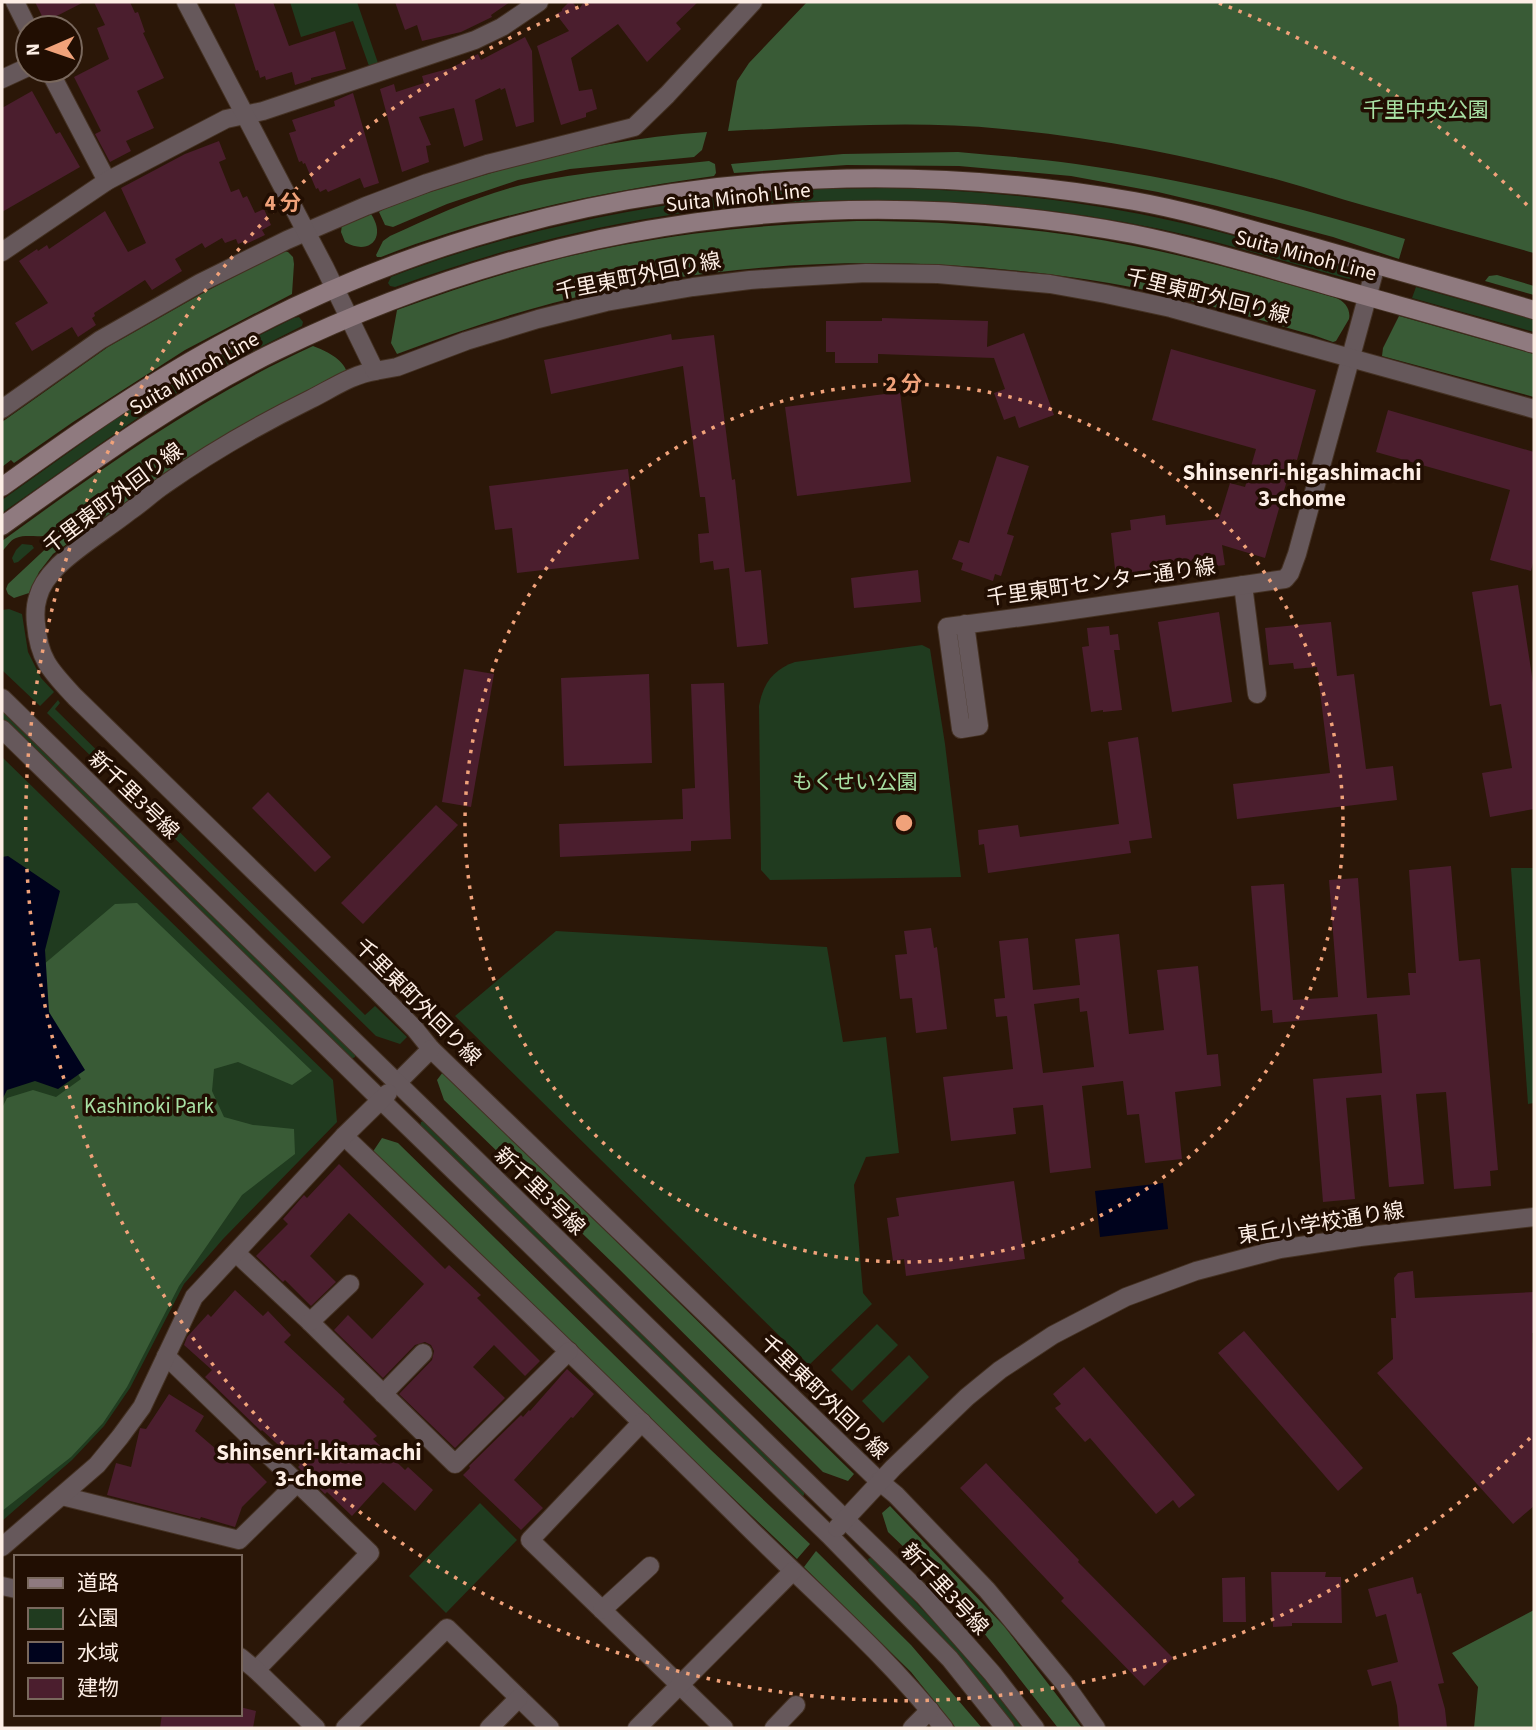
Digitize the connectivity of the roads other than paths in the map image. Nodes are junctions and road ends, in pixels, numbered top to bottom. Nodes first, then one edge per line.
1 (186, 2) edge
2 (539, 2) edge
3 (753, 2) edge
4 (56, 84) edge
5 (245, 115) junction
6 (107, 181) junction
7 (306, 232) junction
8 (2, 252) edge
9 (1376, 265) junction
10 (335, 288) junction
11 (1368, 296) junction
12 (1534, 310) edge
13 (349, 317) junction
14 (1534, 344) edge
15 (1351, 358) junction
16 (375, 371) junction
17 (2, 409) edge
18 (1534, 409) edge
19 (2, 487) edge
20 (2, 526) edge
21 (1243, 585) junction
22 (965, 624) junction
23 (974, 682) junction
24 (955, 684) junction
25 (1257, 694) dead end
26 (2, 698) edge
27 (2, 729) edge
28 (431, 1049) junction
29 (397, 1083) junction
30 (381, 1100) junction
31 (344, 1136) junction
32 (1534, 1217) edge
33 (236, 1253) junction
34 (350, 1284) dead end
35 (310, 1322) junction
36 (569, 1351) junction
37 (424, 1353) dead end
38 (166, 1356) junction
39 (383, 1394) junction
40 (642, 1422) junction
41 (879, 1481) junction
42 (297, 1483) junction
43 (62, 1496) junction
44 (845, 1519) junction
45 (829, 1535) junction
46 (2, 1547) edge
47 (650, 1566) dead end
48 (793, 1572) junction
49 (602, 1610) junction
50 (242, 1659) edge
51 (256, 1670) junction
52 (680, 1685) junction
53 (519, 1698) junction
54 (796, 1705) dead end
55 (930, 1710) junction
56 (316, 1728) edge
57 (345, 1728) edge
58 (489, 1728) edge
59 (550, 1728) edge
60 (637, 1728) edge
61 (724, 1728) edge
62 (774, 1728) edge
63 (912, 1728) edge
64 (944, 1728) edge
65 (1005, 1728) edge
66 (1035, 1728) edge
67 (1096, 1728) edge

1 - 5 street
2 - 5 street
3 - 7 street
4 - 6 street
5 - 6 street
5 - 7 street
6 - 8 street
7 - 10 street
7 - 17 street
9 - 10 main road, Suita Minoh Line
9 - 11 street, 千里東町センター通り線
9 - 12 main road, Suita Minoh Line
10 - 13 street
10 - 19 main road, Suita Minoh Line
11 - 13 main road, Suita Minoh Line
11 - 14 main road, Suita Minoh Line
11 - 15 street, 千里東町センター通り線
13 - 16 street
13 - 20 main road, Suita Minoh Line
15 - 16 street, 千里東町外回り線
15 - 18 street, 千里東町外回り線
15 - 21 street, 千里東町センター通り線
16 - 28 street, 千里東町外回り線
21 - 22 street, 千里東町センター通り線
21 - 25 street, 千里東町センター通り線
22 - 23 street, 千里東町センター通り線
22 - 24 street, 千里東町センター通り線
23 - 24 street
23 - 24 street, 千里東町センター通り線
26 - 29 street, 新千里3号線
27 - 30 street
28 - 29 street
28 - 41 street, 千里東町外回り線
29 - 30 street
29 - 44 street, 新千里3号線
30 - 31 street
30 - 45 street
31 - 33 street
31 - 36 street
32 - 41 street, 東丘小学校通り線
33 - 35 street
33 - 38 street
34 - 35 street
35 - 39 street
36 - 39 street
36 - 40 street
37 - 39 street
38 - 42 street
38 - 43 street
40 - 48 street
40 - 49 street
41 - 44 street, 東丘小学校通り線
41 - 67 street, 千里東町外回り線
42 - 43 street
42 - 51 street
43 - 46 street
44 - 45 street, 東丘小学校通り線
44 - 66 street, 新千里3号線
45 - 65 street
47 - 49 street
48 - 52 street
48 - 55 street
49 - 52 street
50 - 51 street
51 - 56 street
52 - 60 street
52 - 61 street
53 - 57 street
53 - 58 street
53 - 59 street
54 - 62 street
55 - 63 street
55 - 64 street

